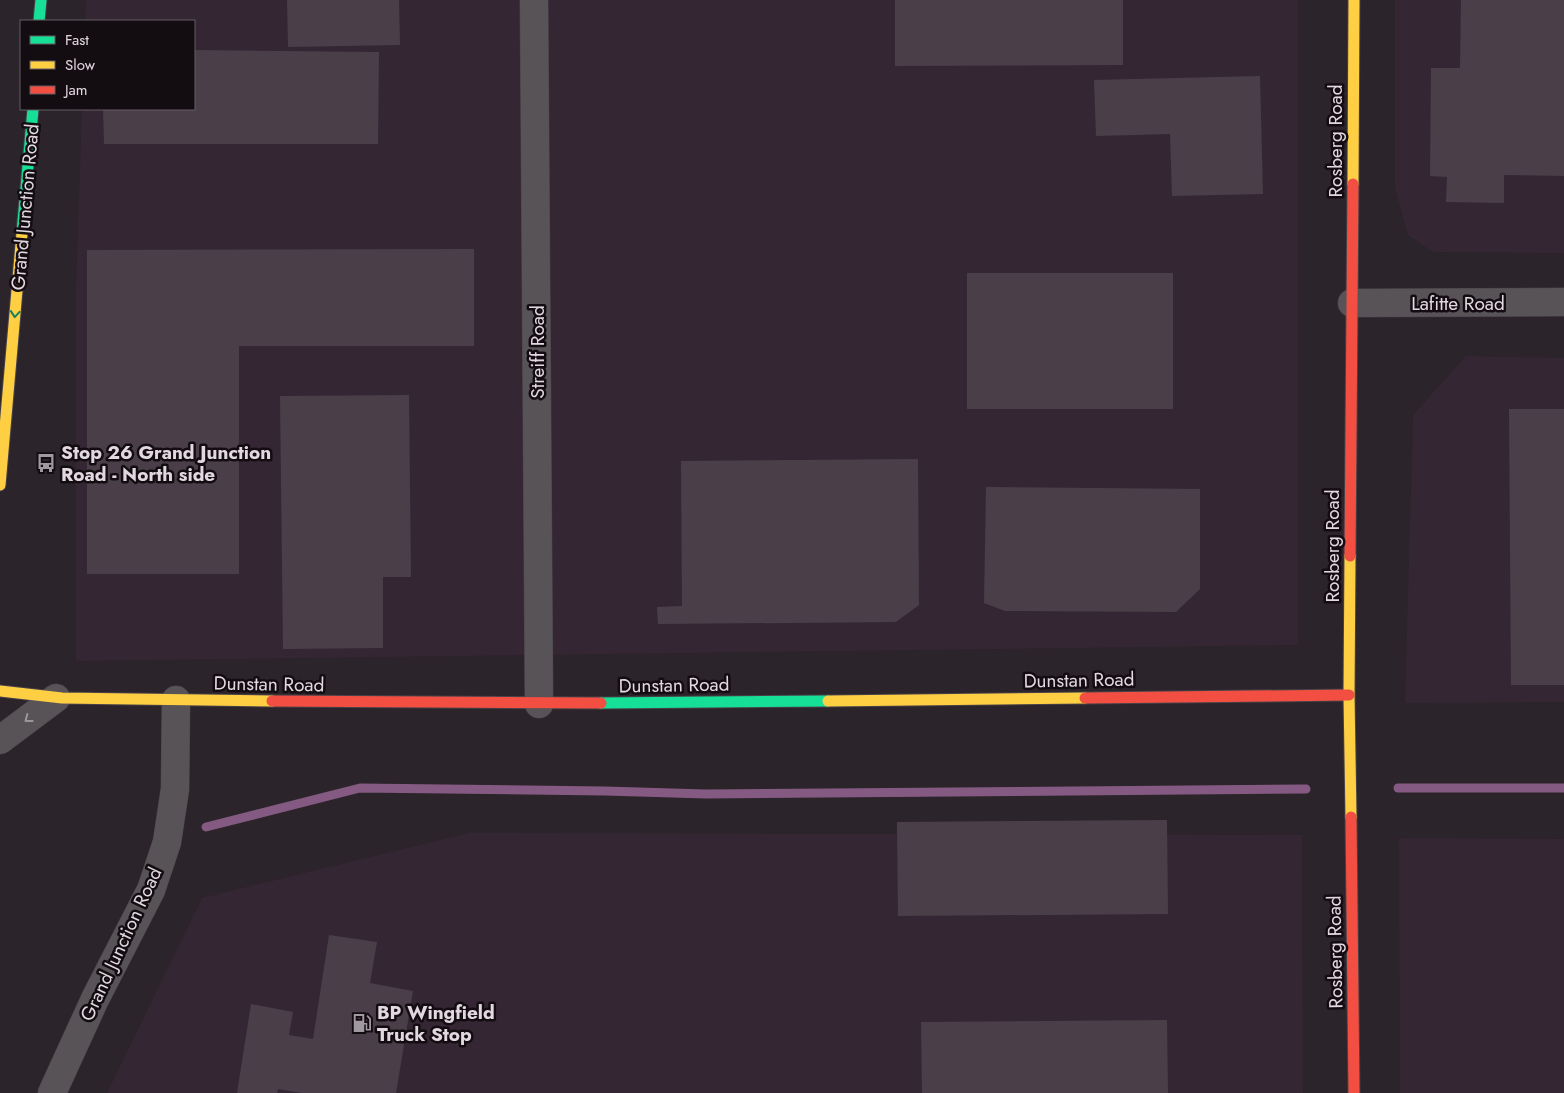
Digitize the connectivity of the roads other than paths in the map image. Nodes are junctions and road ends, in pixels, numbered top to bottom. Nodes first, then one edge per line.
1 (40, 0) edge
2 (534, 0) edge
3 (1354, 0) edge
4 (39, 20) edge
5 (34, 110) edge
6 (1564, 302) edge
7 (1352, 303) junction
8 (0, 485) edge
9 (0, 691) edge
10 (1349, 695) junction
11 (56, 698) junction
12 (176, 700) junction
13 (539, 704) junction
14 (0, 740) edge
15 (52, 1093) edge
16 (1354, 1093) edge

1 - 4 main road
2 - 13 street, Streiff Road
3 - 7 main road, Rosberg Road
5 -> 8 main road, Grand Junction Road
6 - 7 street, Lafitte Road
7 - 10 main road, Rosberg Road
9 - 11 main road, Dunstan Road
10 - 13 main road, Dunstan Road
10 - 16 main road, Rosberg Road
11 - 12 main road, Dunstan Road
11 -> 14 street
12 - 13 main road, Dunstan Road
12 - 15 street, Grand Junction Road

